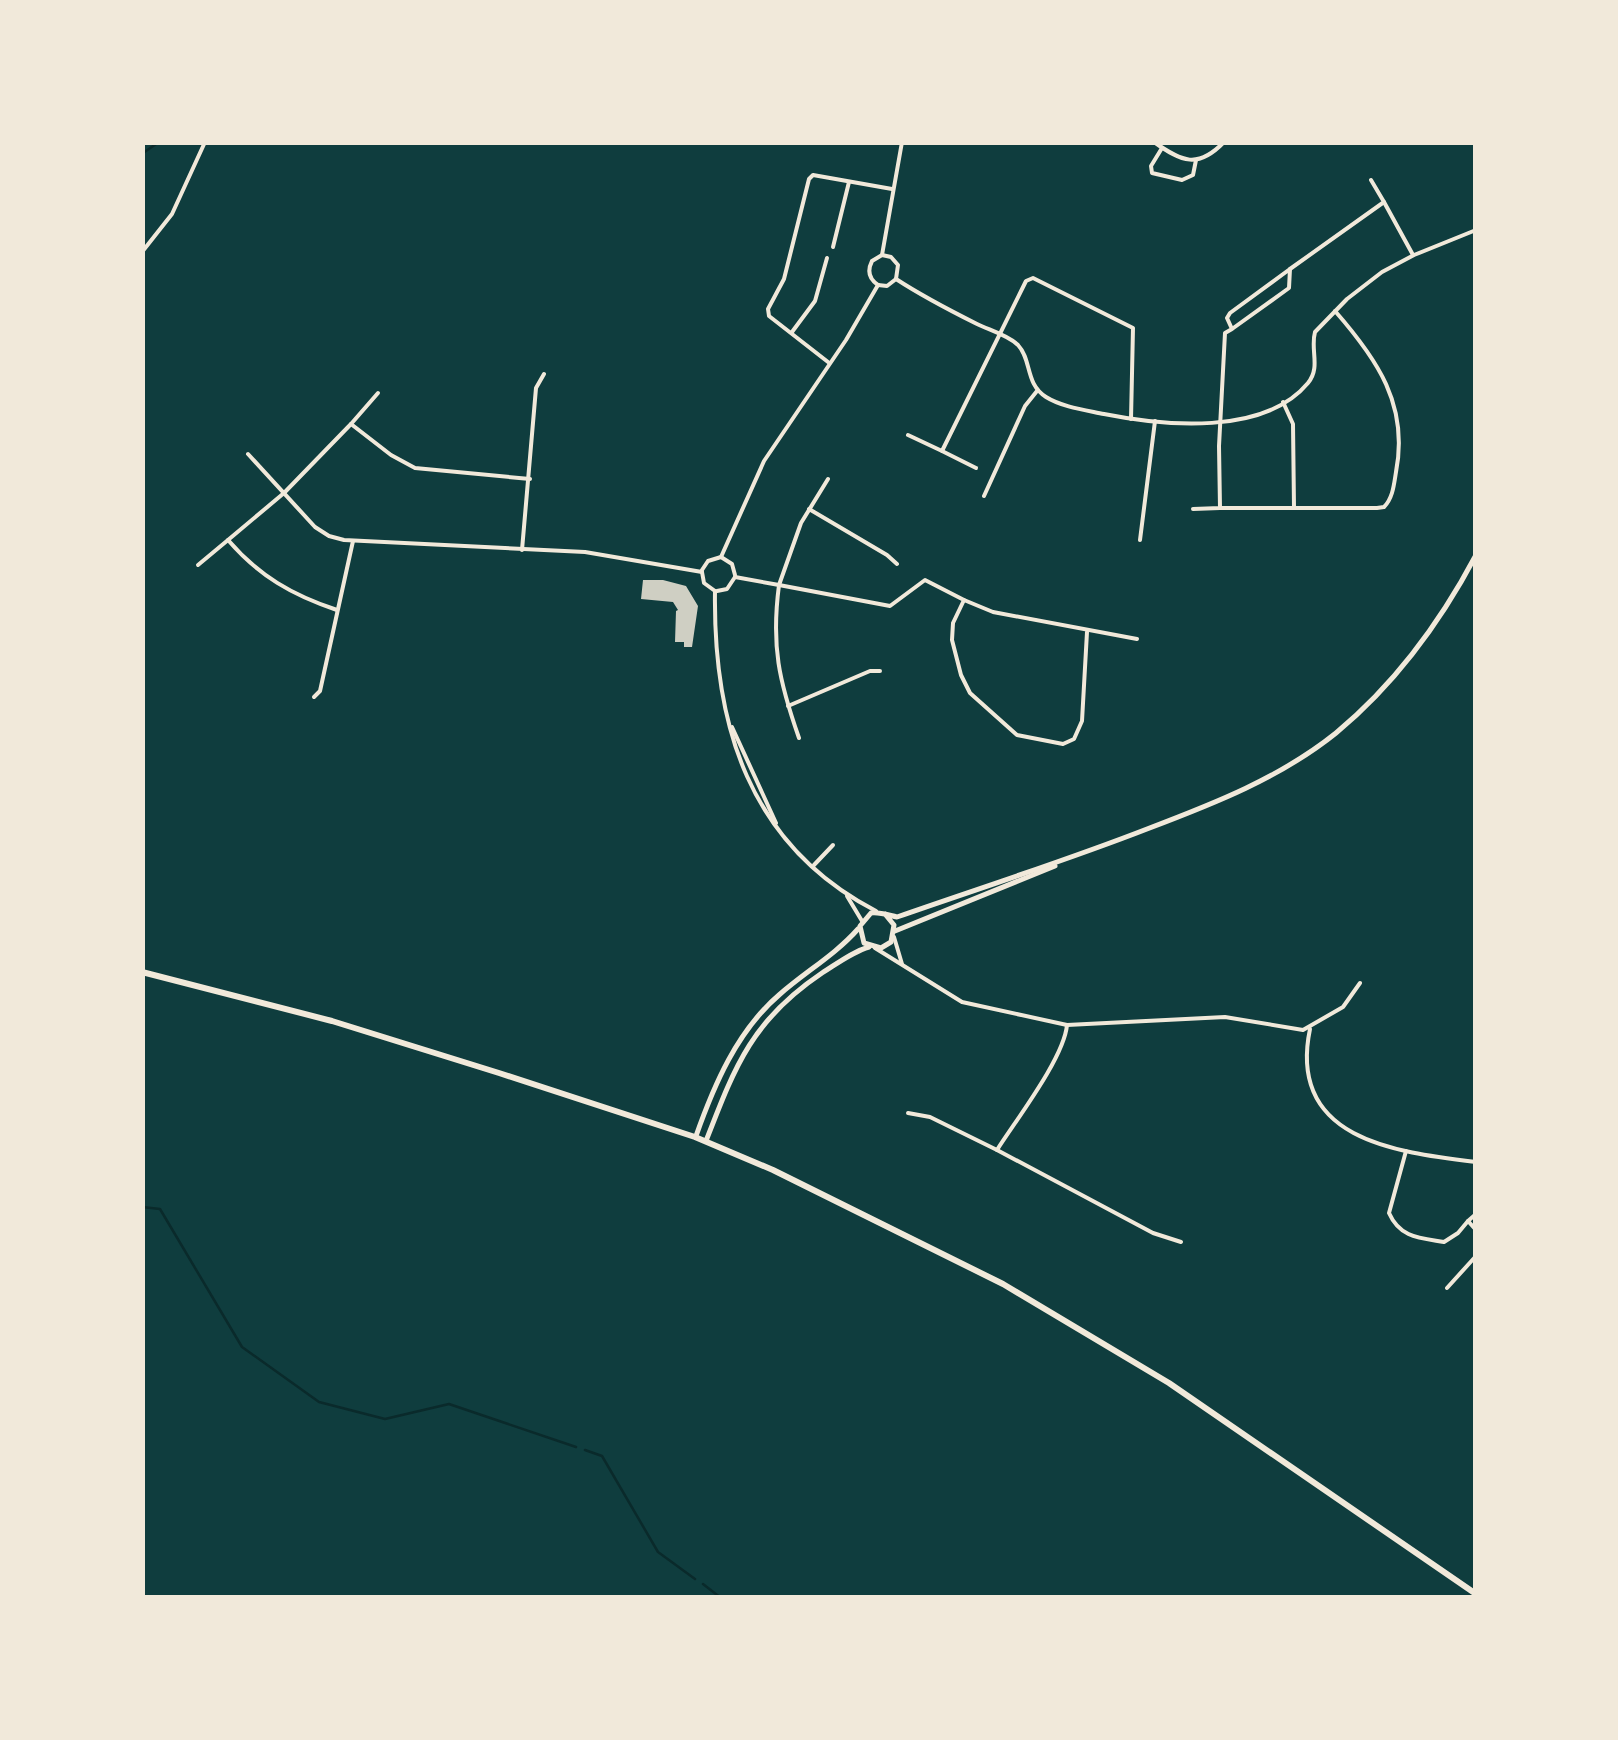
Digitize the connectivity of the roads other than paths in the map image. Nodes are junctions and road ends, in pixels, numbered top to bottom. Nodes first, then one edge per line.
1 (205, 142) edge
2 (902, 142) edge
3 (1087, 142) edge
4 (1094, 142) edge
5 (1154, 142) edge
6 (1224, 142) edge
7 (1162, 148) junction
8 (1196, 160) junction
9 (1372, 180) dead end
10 (850, 182) junction
11 (892, 189) junction
12 (1384, 202) junction
13 (1476, 233) edge
14 (833, 247) dead end
15 (142, 252) edge
16 (1414, 255) junction
17 (882, 256) junction
18 (827, 258) dead end
19 (1290, 269) junction
20 (896, 280) junction
21 (878, 285) junction
22 (1335, 311) junction
23 (1232, 329) junction
24 (792, 332) junction
25 (1000, 334) junction
26 (830, 363) junction
27 (544, 374) dead end
28 (1037, 391) junction
29 (378, 393) dead end
30 (1282, 402) junction
31 (1131, 419) junction
32 (1155, 422) junction
33 (1220, 423) junction
34 (351, 424) junction
35 (908, 435) dead end
36 (942, 451) junction
37 (248, 454) dead end
38 (976, 468) dead end
39 (530, 479) junction
40 (828, 479) dead end
41 (284, 493) junction
42 (984, 496) dead end
43 (809, 508) junction
44 (1220, 508) junction
45 (1294, 508) junction
46 (1193, 509) dead end
47 (228, 540) junction
48 (353, 540) junction
49 (1140, 540) dead end
50 (522, 550) junction
51 (1476, 556) edge
52 (721, 558) junction
53 (896, 564) dead end
54 (198, 566) dead end
55 (702, 572) junction
56 (735, 577) junction
57 (779, 585) junction
58 (714, 591) junction
59 (964, 600) junction
60 (337, 610) junction
61 (1087, 632) junction
62 (1137, 639) dead end
63 (880, 671) dead end
64 (314, 697) dead end
65 (788, 706) junction
66 (799, 738) dead end
67 (833, 845) dead end
68 (1072, 858) junction
69 (814, 865) junction
70 (845, 892) junction
71 (882, 913) junction
72 (861, 924) junction
73 (895, 934) junction
74 (872, 947) junction
75 (902, 964) junction
76 (142, 972) edge
77 (1360, 983) dead end
78 (1067, 1025) junction
79 (1310, 1029) junction
80 (908, 1113) dead end
81 (695, 1137) junction
82 (706, 1141) junction
83 (997, 1150) junction
84 (1406, 1151) junction
85 (1476, 1162) edge
86 (1476, 1214) edge
87 (1468, 1221) junction
88 (1476, 1230) edge
89 (1181, 1242) dead end
90 (1476, 1256) edge
91 (1447, 1288) dead end
92 (1476, 1594) edge

1 - 15 street
2 - 11 street
3 - 4 street
5 - 7 street
6 - 8 street
7 - 8 street
7 - 8 street
9 - 12 street
10 - 11 street
10 - 14 street
10 - 24 street
11 - 17 street
12 - 16 street
12 - 19 street
13 - 16 street
16 - 22 street
17 - 20 street
17 - 21 street
18 - 24 street
19 - 23 street
19 - 23 street
20 - 21 street
20 - 25 street
21 - 26 street
22 - 30 street
22 - 45 street
23 - 33 street
24 - 26 street
25 - 28 street
25 - 31 street
25 - 36 street
26 - 52 street
27 - 39 street
28 - 31 street
28 - 42 street
29 - 34 street
30 - 33 street
30 - 45 street
31 - 32 street
32 - 33 street
32 - 49 street
33 - 44 street
34 - 39 street
34 - 41 street
35 - 36 street
36 - 38 street
37 - 41 street
39 - 50 street
40 - 43 street
41 - 47 street
41 - 48 street
43 - 53 street
43 - 57 street
44 - 45 street
44 - 46 street
47 - 54 street
47 - 60 street
48 - 50 street
48 - 60 street
50 - 55 street
51 - 68 street
52 - 55 street
52 - 56 street
55 - 58 street
56 - 57 street
56 - 58 street
57 - 59 street
57 - 65 street
58 - 69 street
59 - 61 street
59 - 61 street
60 - 64 street
61 - 62 street
63 - 65 street
65 - 66 street
67 - 69 street
68 - 71 street
68 - 73 street
69 - 70 street
70 - 71 street
70 - 72 street
71 - 72 street
71 - 73 street
72 - 74 street
72 - 81 street
73 - 74 street
73 - 75 street
74 - 75 street
74 - 82 street
75 - 78 street
76 - 81 main road
77 - 79 street
78 - 79 street
78 - 83 street
79 - 84 street
80 - 83 street
81 - 82 main road
82 - 92 main road
83 - 89 street
84 - 85 street
84 - 87 street
86 - 87 street
87 - 88 street
90 - 91 street

